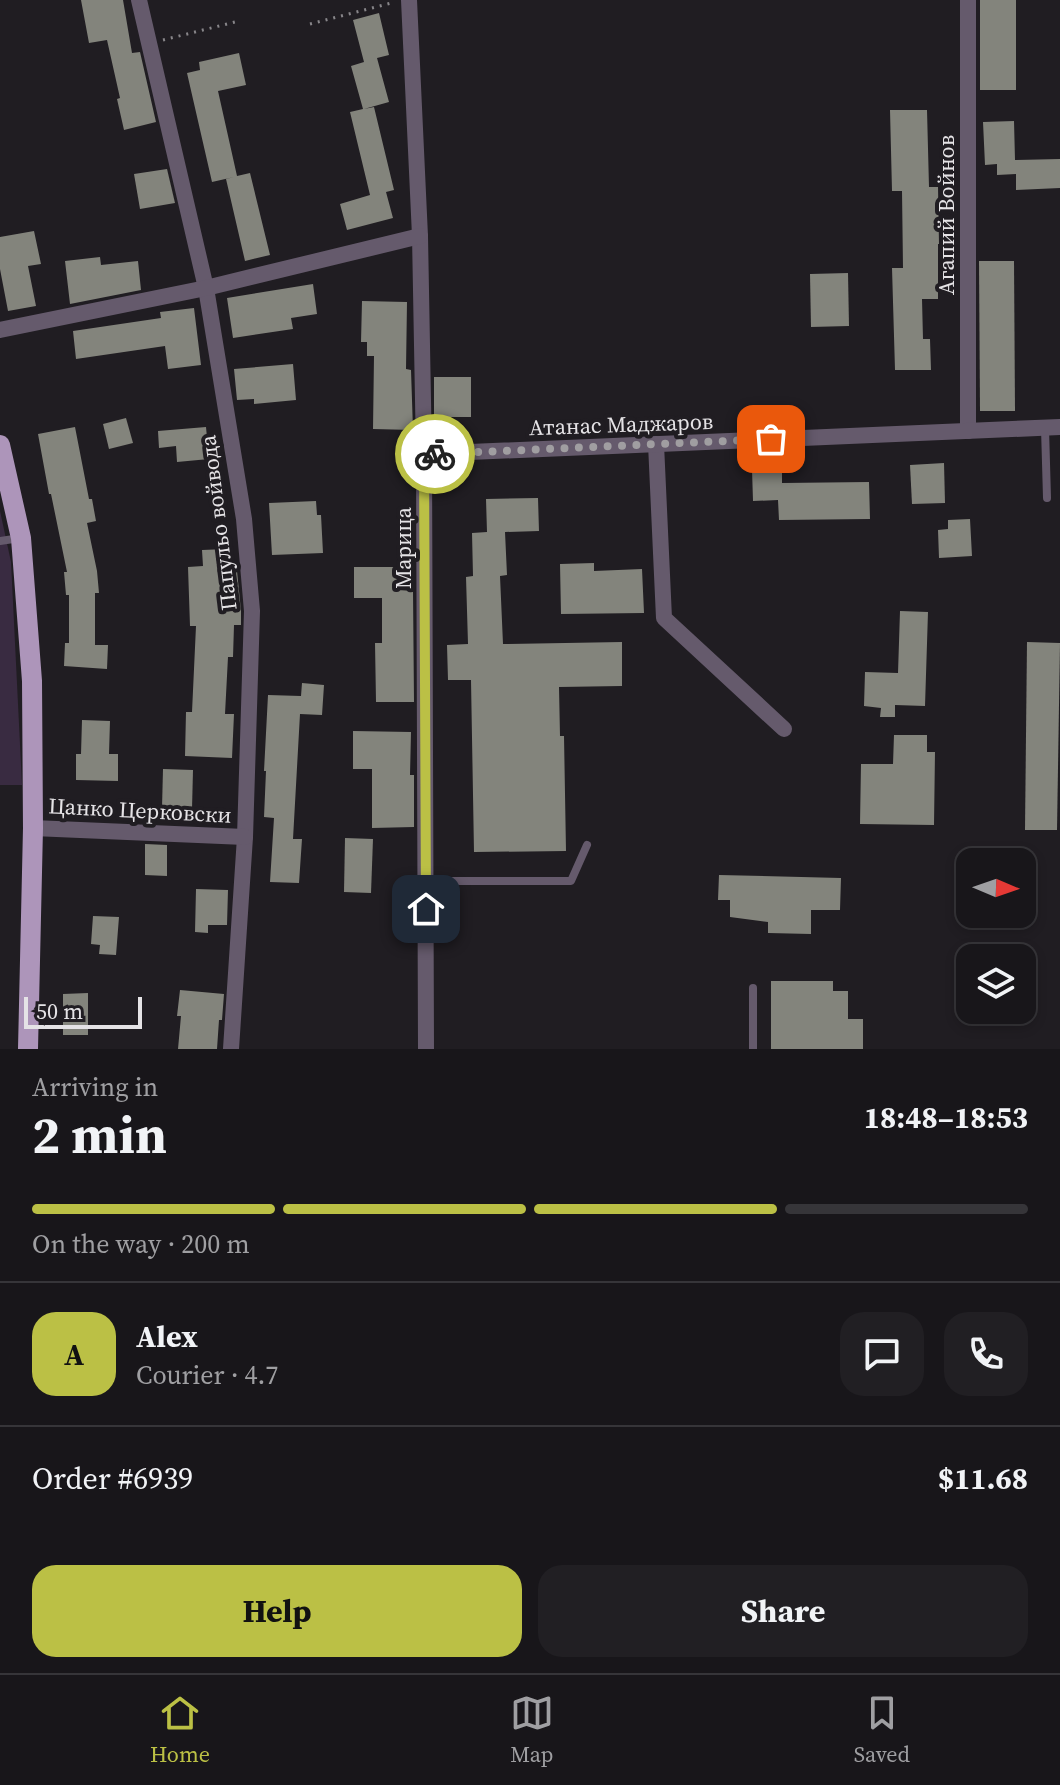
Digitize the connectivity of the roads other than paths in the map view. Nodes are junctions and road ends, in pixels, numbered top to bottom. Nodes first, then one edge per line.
1 (139, 0) edge
2 (409, 0) edge
3 (968, 0) edge
4 (420, 236) junction
5 (206, 288) junction
6 (0, 330) edge
7 (1053, 427) edge
8 (968, 431) junction
9 (656, 444) junction
10 (0, 445) edge
11 (424, 454) junction
12 (1047, 498) dead end
13 (21, 538) junction
14 (0, 541) edge
15 (784, 729) dead end
16 (33, 828) junction
17 (245, 837) junction
18 (587, 845) dead end
19 (426, 881) junction
20 (753, 988) dead end
21 (28, 1049) edge
22 (231, 1049) edge
23 (426, 1049) edge
24 (753, 1049) edge

1 - 5 street, Папульо войвода
2 - 4 street, Марица
3 - 8 street, Агапий Войнов
4 - 5 street
4 - 11 street, Марица
5 - 6 street
5 - 17 street, Папульо войвода
7 - 8 street, Атанас Маджаров
7 - 12 lane
8 - 9 street, Атанас Маджаров
9 - 11 street, Атанас Маджаров
9 - 15 street
10 - 13 main road
11 - 19 street, Марица
13 - 14 lane
13 - 16 main road
16 - 17 street, Цанко Церковски
16 - 21 main road
17 - 22 street, Папульо войвода
18 - 19 lane
19 - 23 street, Марица
20 - 24 lane

